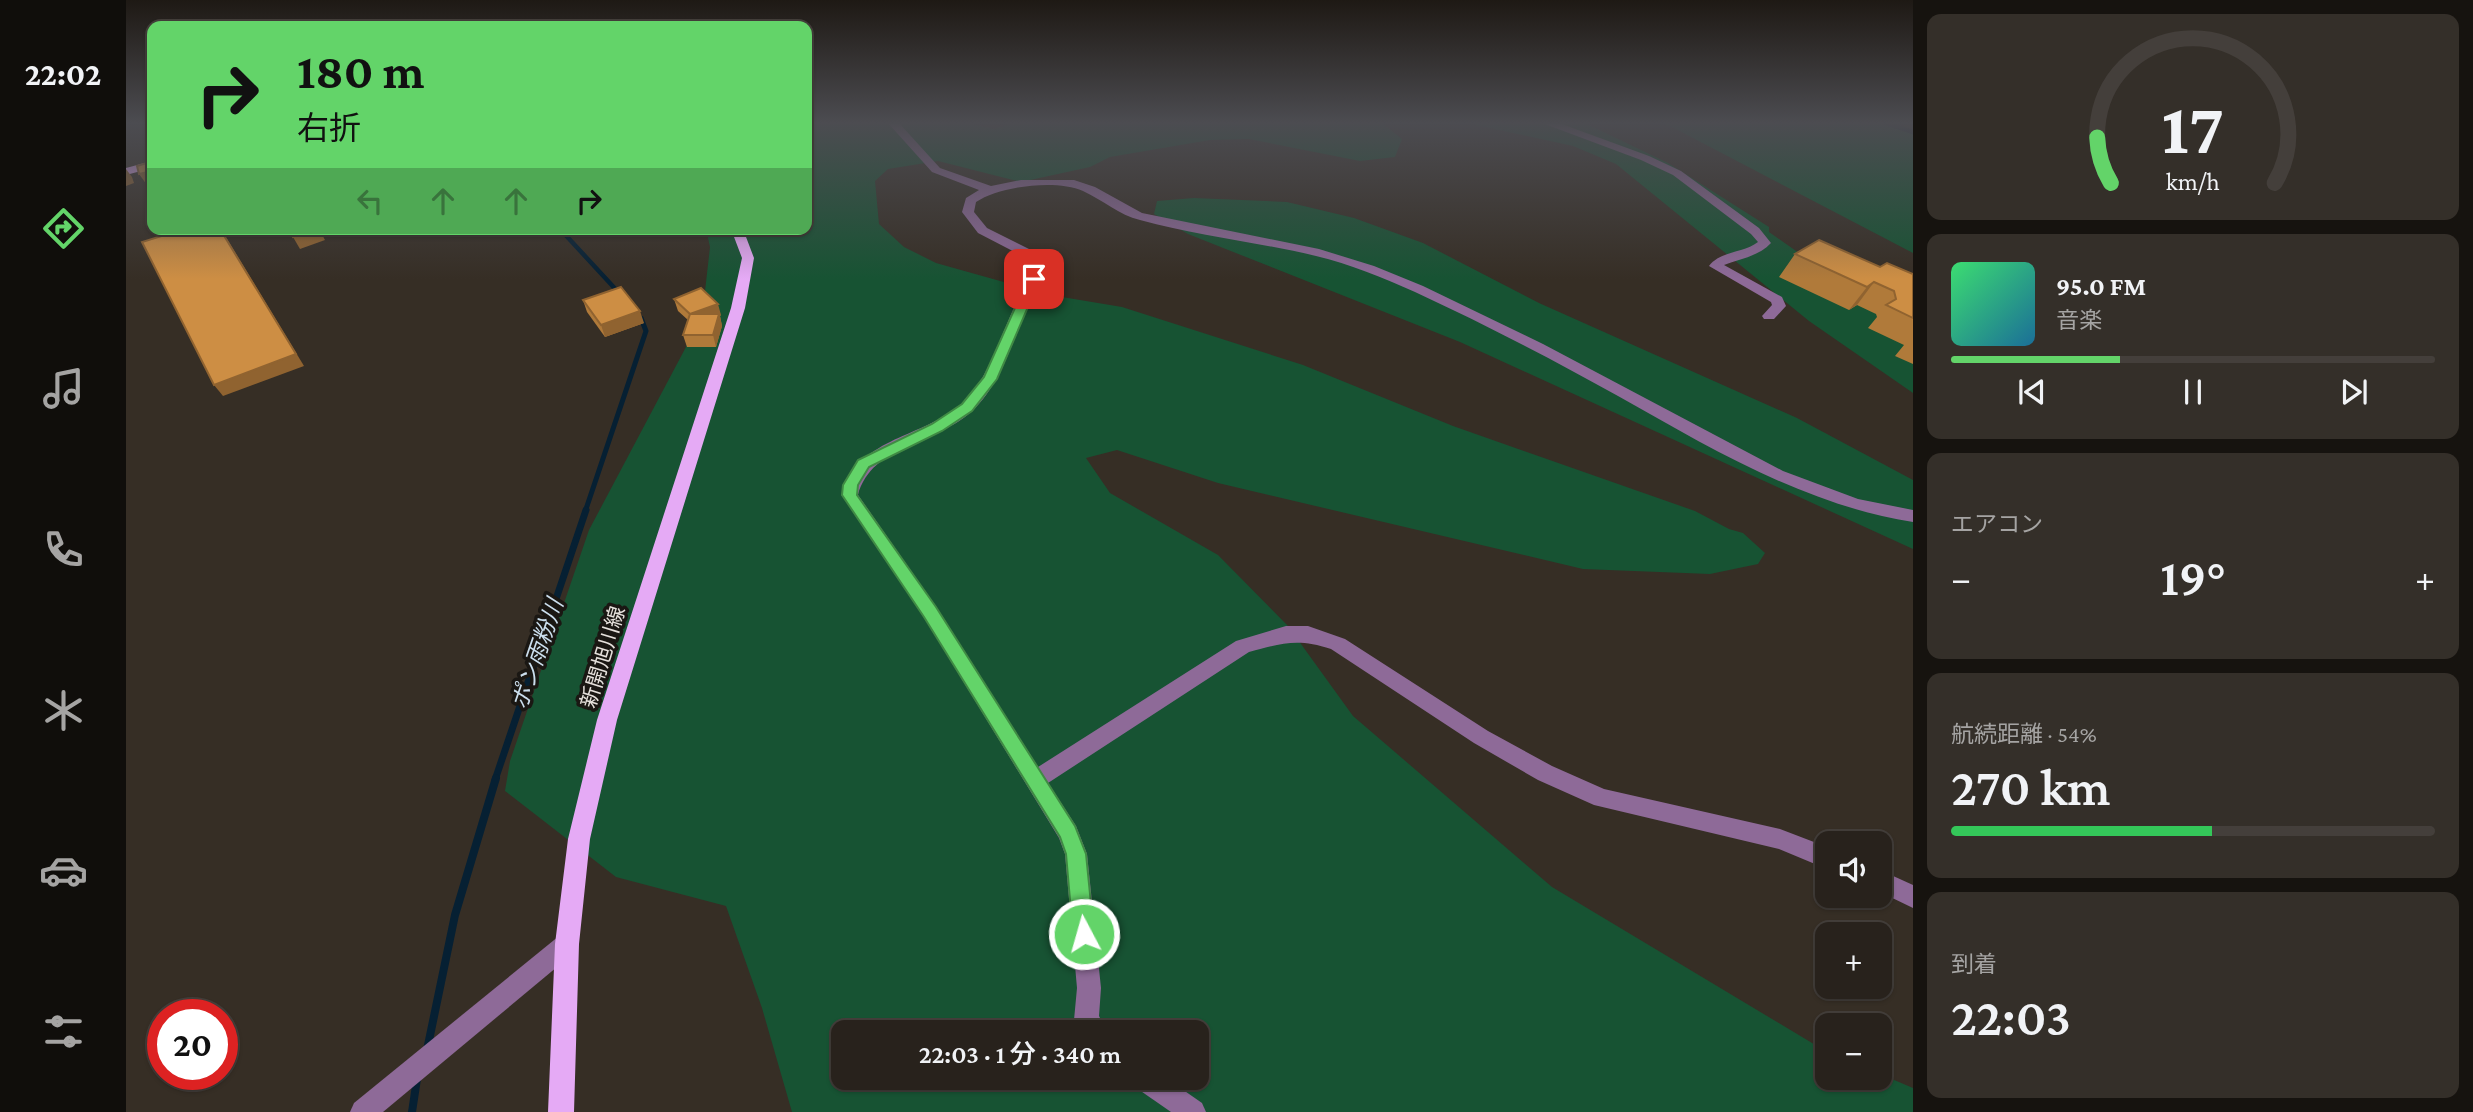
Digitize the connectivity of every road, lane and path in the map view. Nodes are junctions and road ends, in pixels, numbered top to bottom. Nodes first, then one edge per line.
1 (949, 175) edge
2 (1680, 175) edge
3 (991, 190) junction
4 (739, 235) edge
5 (1769, 316) dead end
6 (1913, 516) edge
7 (1035, 780) junction
8 (1815, 853) edge
9 (1892, 887) edge
10 (1913, 897) edge
11 (567, 944) junction
12 (1086, 1020) edge
13 (1161, 1090) edge
14 (363, 1112) edge
15 (561, 1112) edge
16 (1193, 1112) edge

1 - 3 street
2 - 5 street
3 - 6 street
3 - 7 street
4 - 11 main road, 新開旭川線
7 - 8 street
7 - 12 street
9 - 10 street
11 - 14 street
11 - 15 main road, 新開旭川線
13 - 16 street

